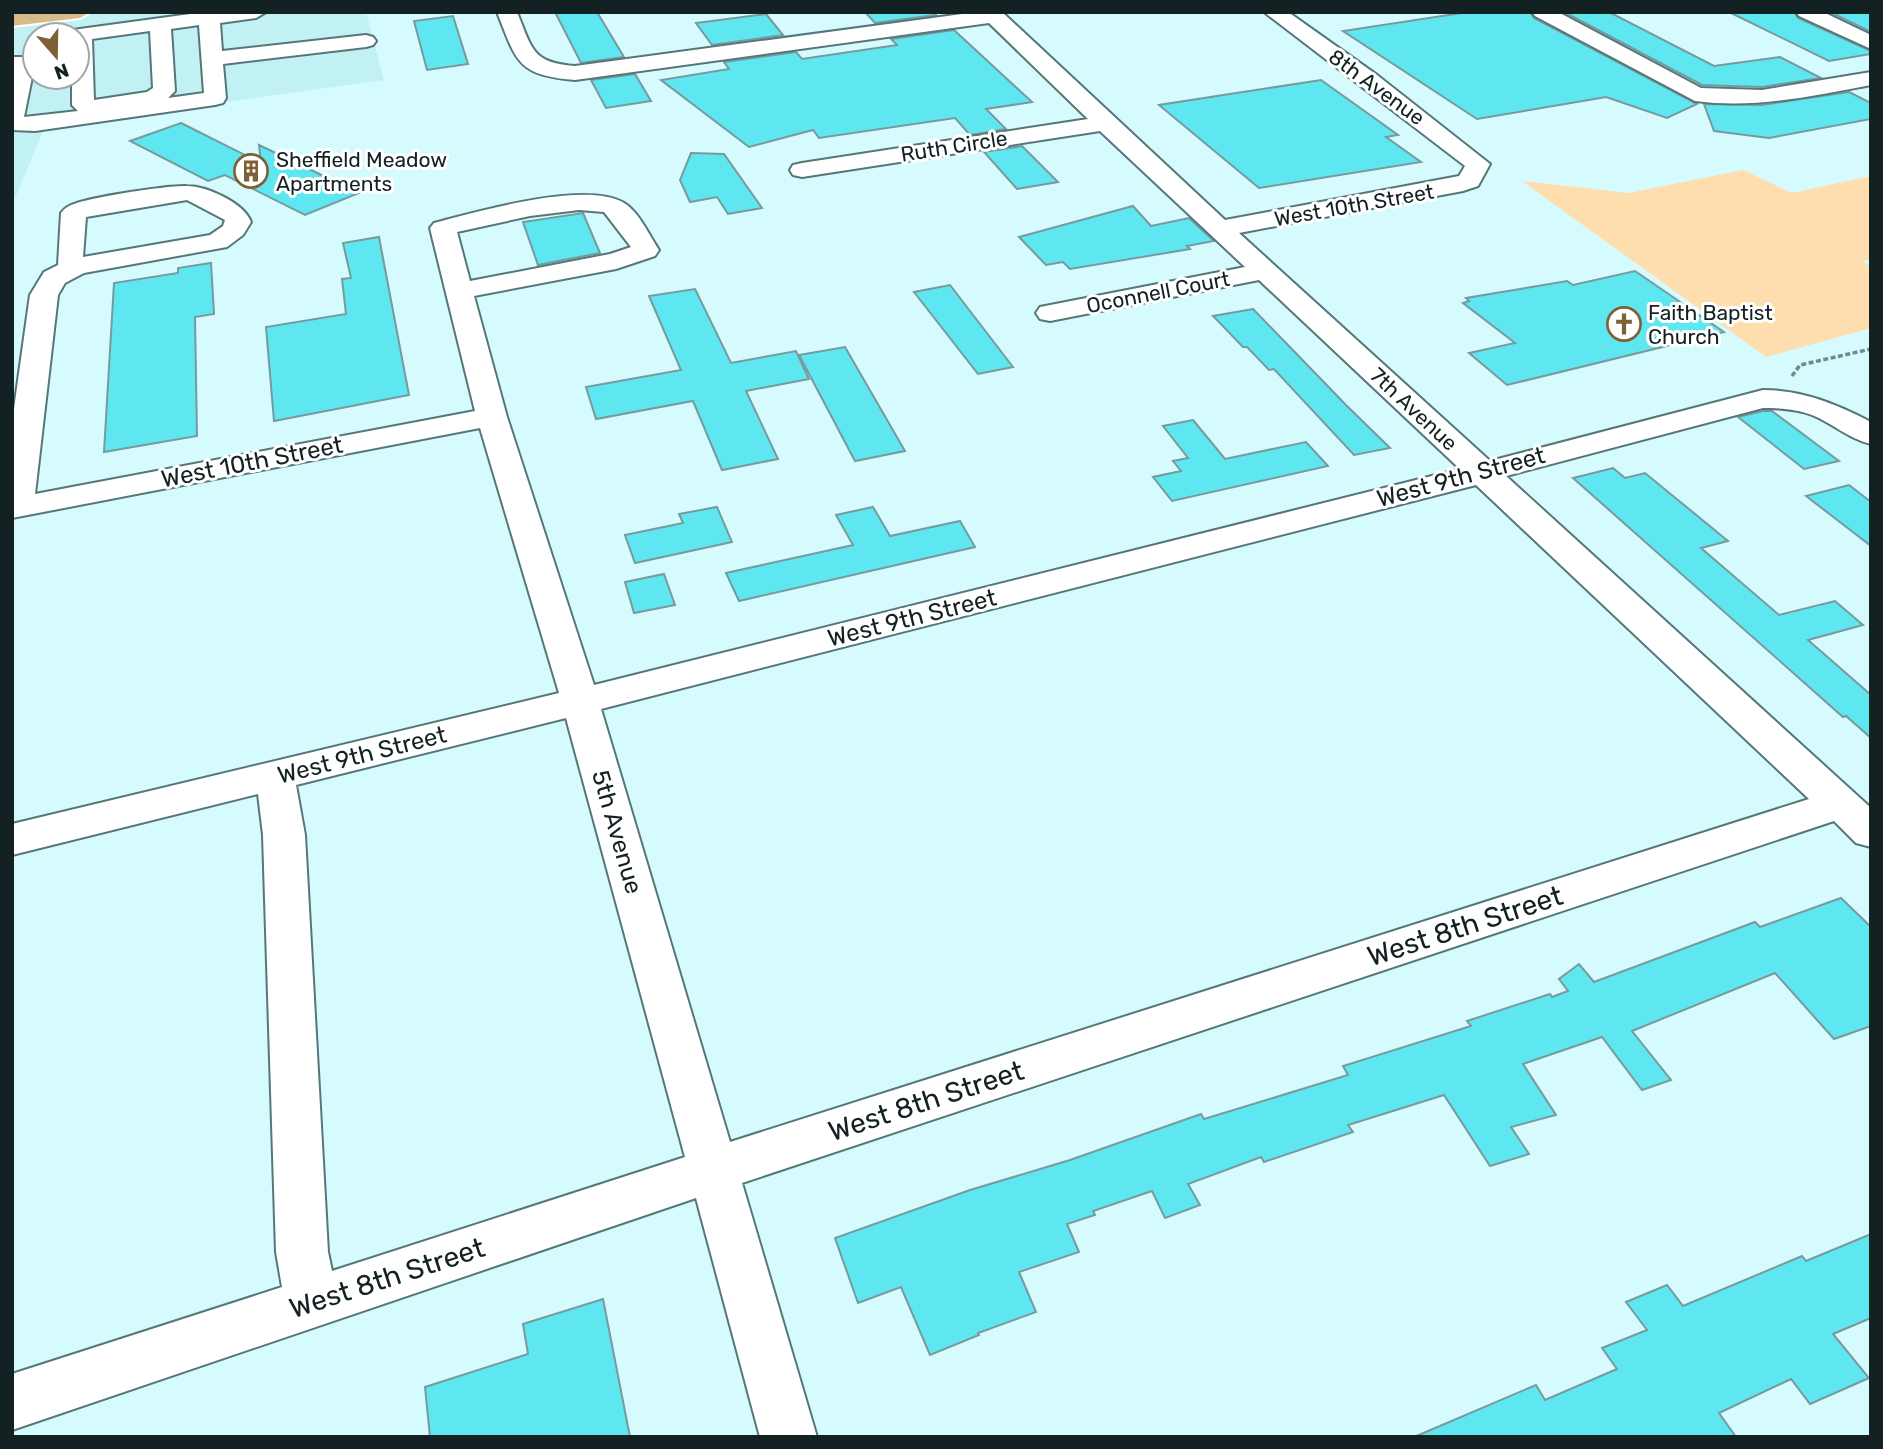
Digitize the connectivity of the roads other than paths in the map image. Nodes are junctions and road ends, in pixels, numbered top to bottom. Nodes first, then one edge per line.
1 (256, 12) edge
2 (506, 12) edge
3 (1275, 12) edge
4 (1542, 12) edge
5 (1806, 12) edge
6 (992, 14) edge
7 (209, 18) junction
8 (160, 24) junction
9 (91, 36) edge
10 (366, 41) dead end
11 (1871, 43) edge
12 (210, 59) junction
13 (21, 74) edge
14 (1871, 78) edge
15 (82, 91) edge
16 (12, 123) edge
17 (1105, 123) junction
18 (1478, 164) joint
19 (802, 170) dead end
20 (1220, 229) junction
21 (72, 268) junction
22 (1265, 271) junction
23 (460, 291) junction
24 (1050, 313) dead end
25 (492, 417) junction
26 (1871, 435) edge
27 (1483, 473) junction
28 (15, 507) edge
29 (580, 701) junction
30 (275, 776) junction
31 (1856, 818) edge
32 (12, 840) edge
33 (713, 1170) junction
34 (312, 1303) junction
35 (12, 1402) edge
36 (789, 1437) edge

1 - 7 street
2 - 6 street
3 - 18 street, 8th Avenue
4 - 14 street
5 - 11 street
6 - 17 street, 7th Avenue
7 - 8 street
7 - 12 street
8 - 9 street
8 - 15 street
10 - 12 street
12 - 16 street
13 - 16 street
17 - 19 street, Ruth Circle
17 - 20 street, 7th Avenue
18 - 20 street, West 10th Street
20 - 22 street, 7th Avenue
21 - 21 street
21 - 28 street
22 - 24 street, Oconnell Court
22 - 27 street, 7th Avenue
23 - 23 street, 5th Avenue
23 - 25 street, 5th Avenue
25 - 28 street, West 10th Street
25 - 29 street, 5th Avenue
26 - 27 street, West 9th Street
27 - 29 street, West 9th Street
27 - 31 street, 7th Avenue
29 - 30 street, West 9th Street
29 - 33 street, 5th Avenue
30 - 32 street, West 9th Street
30 - 34 street
31 - 33 street, West 8th Street
33 - 34 street, West 8th Street
33 - 36 street, 5th Avenue
34 - 35 street, West 8th Street

